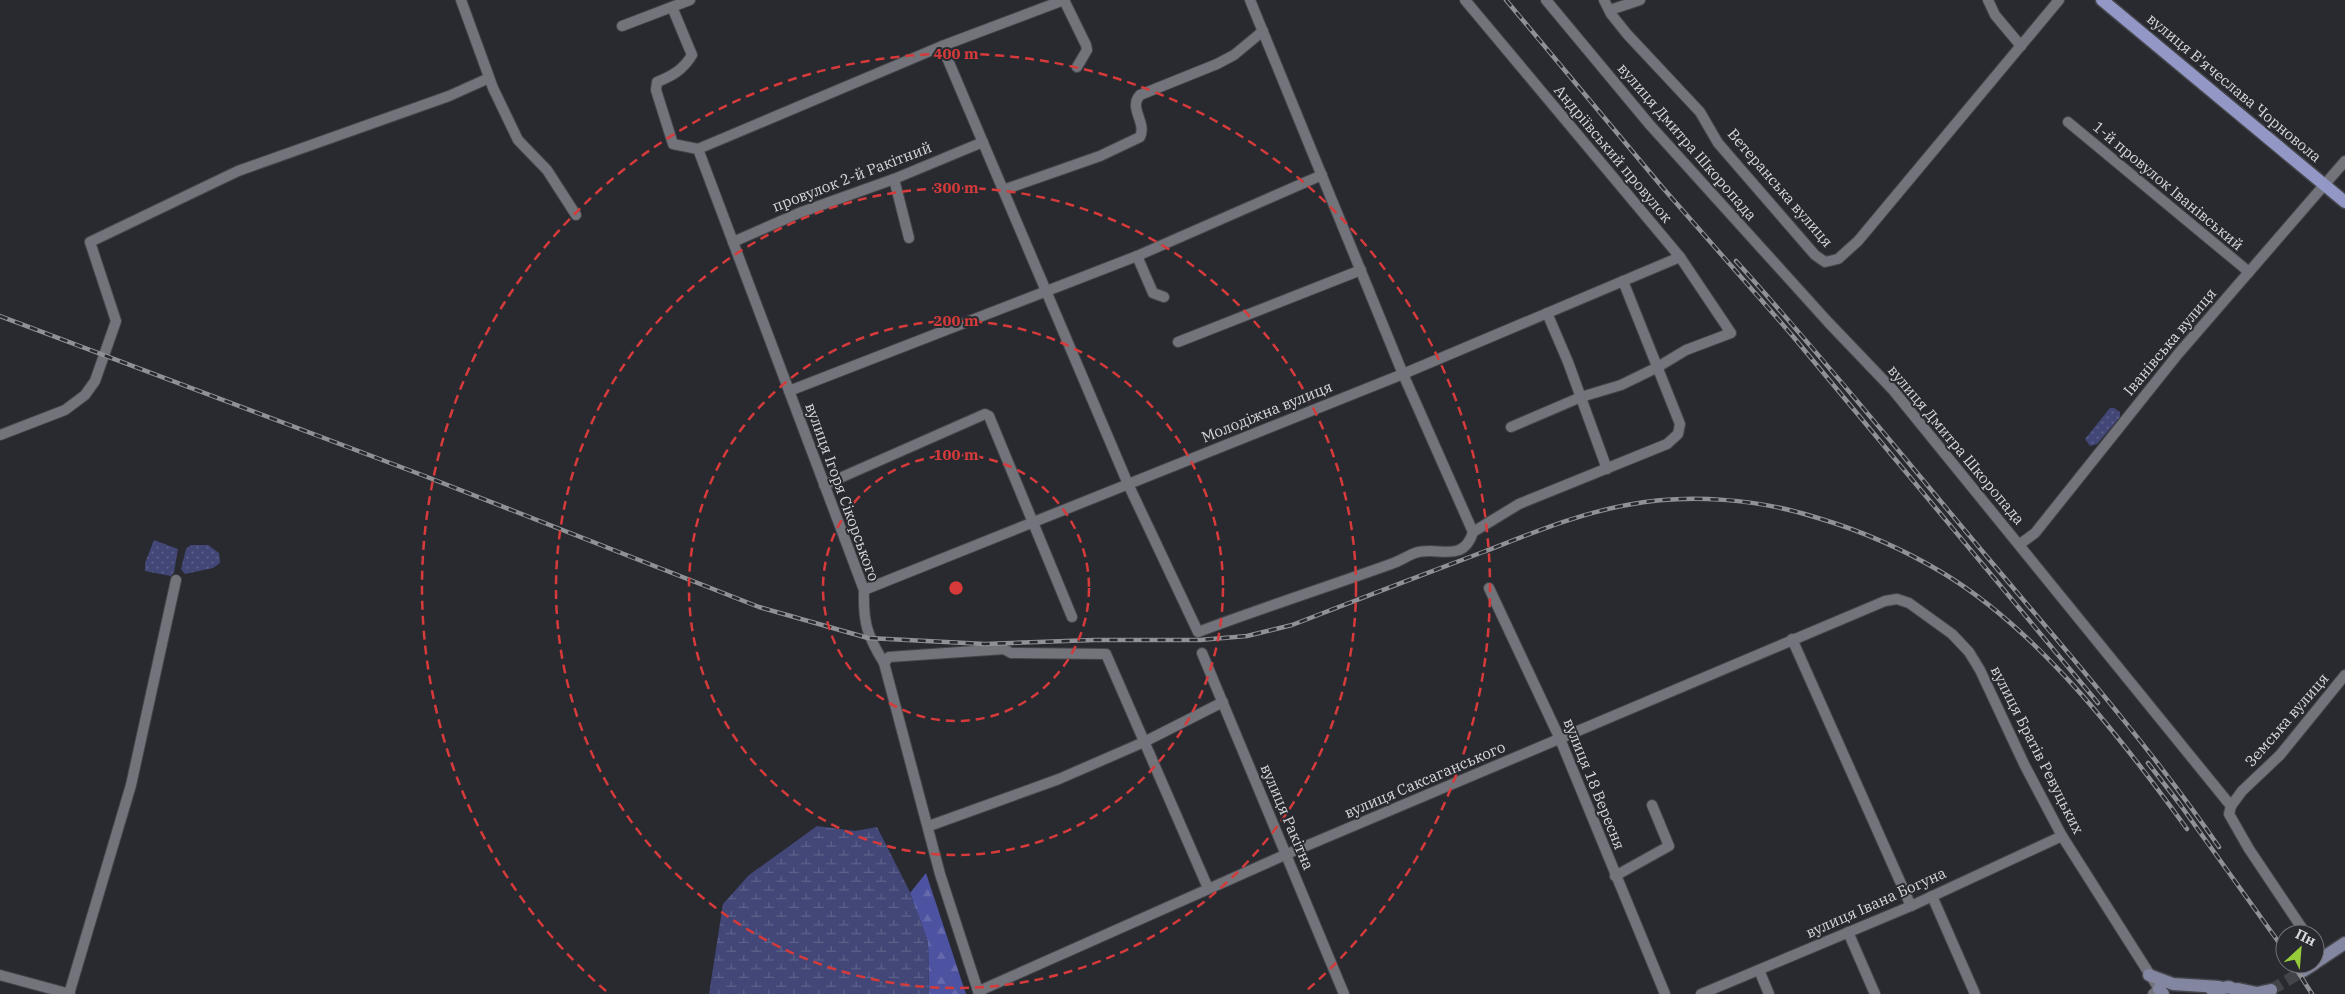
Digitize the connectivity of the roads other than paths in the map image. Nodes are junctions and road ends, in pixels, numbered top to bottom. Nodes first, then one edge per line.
1 (461, 0) edge
2 (690, 0) edge
3 (1064, 0) edge
4 (1250, 0) edge
5 (1466, 0) edge
6 (1546, 0) edge
7 (1604, 0) edge
8 (1640, 0) edge
9 (1988, 0) edge
10 (2059, 0) edge
11 (2102, 0) edge
12 (672, 8) junction
13 (1610, 10) junction
14 (622, 26) dead end
15 (1263, 31) junction
16 (942, 46) junction
17 (2021, 46) junction
18 (1077, 67) dead end
19 (489, 78) junction
20 (2068, 122) dead end
21 (982, 142) junction
22 (698, 150) junction
23 (2345, 161) edge
24 (1322, 176) junction
25 (894, 179) junction
26 (2325, 185) junction
27 (1003, 190) junction
28 (2345, 202) edge
29 (576, 215) dead end
30 (909, 238) dead end
31 (733, 242) junction
32 (1136, 256) junction
33 (1680, 257) junction
34 (1361, 270) junction
35 (2249, 272) junction
36 (1623, 281) junction
37 (1045, 291) junction
38 (1164, 297) dead end
39 (1547, 313) junction
40 (1178, 342) dead end
41 (1656, 368) junction
42 (1403, 374) junction
43 (789, 391) junction
44 (1581, 397) junction
45 (1511, 427) dead end
46 (0, 435) edge
47 (1607, 469) junction
48 (1128, 484) junction
49 (824, 485) junction
50 (1033, 522) junction
51 (1473, 532) junction
52 (2020, 544) junction
53 (176, 580) dead end
54 (1489, 588) dead end
55 (864, 590) junction
56 (1884, 601) joint
57 (1072, 617) dead end
58 (1792, 639) junction
59 (1202, 653) dead end
60 (884, 663) junction
61 (2345, 675) edge
62 (1223, 702) junction
63 (1560, 739) junction
64 (1144, 742) junction
65 (1652, 805) dead end
66 (2230, 806) junction
67 (929, 826) junction
68 (2062, 836) junction
69 (1286, 854) junction
70 (1615, 876) junction
71 (1208, 888) junction
72 (1932, 896) junction
73 (1911, 906) junction
74 (2299, 924) edge
75 (1848, 932) junction
76 (2345, 943) edge
77 (2325, 957) edge
78 (1758, 970) junction
79 (2148, 975) junction
80 (0, 978) edge
81 (2219, 987) junction
82 (979, 992) edge
83 (2158, 992) edge
84 (2241, 992) edge
85 (2268, 992) edge
86 (69, 994) edge
87 (1344, 994) edge
88 (1665, 994) edge
89 (1701, 994) edge
90 (1769, 994) edge
91 (1875, 994) edge
92 (1975, 994) edge
93 (2204, 994) edge

1 - 19 street
2 - 12 street
3 - 16 street
3 - 18 street
4 - 15 street
5 - 33 street, Андріївський провулок
6 - 52 street, вулиця Дмитра Шкоропада
7 - 13 street, Ветеранська вулиця
8 - 13 street
9 - 17 street
10 - 17 street, Ветеранська вулиця
11 - 26 main road, вулиця В'ячеслава Чорновола
12 - 14 street
12 - 22 street
13 - 17 street, Ветеранська вулиця
15 - 24 street
15 - 27 street
16 - 21 street
16 - 22 street
19 - 29 street
19 - 46 street
20 - 35 street, 1-й провулок Іванівський
21 - 25 street, провулок 2-й Ракітний
21 - 27 street
22 - 31 street, вулиця Ігоря Сікорського
23 - 26 street, Іванівська вулиця
24 - 32 street
24 - 34 street
25 - 30 street
25 - 31 street, провулок 2-й Ракітний
26 - 28 main road, вулиця В'ячеслава Чорновола
26 - 35 street, Іванівська вулиця
27 - 37 street
31 - 43 street, вулиця Ігоря Сікорського
32 - 37 street
32 - 38 street
33 - 36 street, Молодіжна вулиця
33 - 41 street, Андріївський провулок
34 - 40 street
34 - 42 street
35 - 52 street, Іванівська вулиця
36 - 39 street, Молодіжна вулиця
36 - 41 street
37 - 43 street
37 - 48 street
39 - 42 street, Молодіжна вулиця
39 - 44 street
41 - 44 street
41 - 47 street
42 - 48 street, Молодіжна вулиця
42 - 51 street
43 - 49 street, вулиця Ігоря Сікорського
44 - 45 street
44 - 47 street
47 - 51 street
48 - 50 street, Молодіжна вулиця
48 - 51 street
49 - 50 street
49 - 55 street, вулиця Ігоря Сікорського
50 - 55 street, Молодіжна вулиця
50 - 57 street
52 - 66 street, вулиця Дмитра Шкоропада
53 - 86 street
54 - 63 street, вулиця 18 Вересня
55 - 60 street, вулиця Ігоря Сікорського
56 - 58 street, вулиця Саксаганського
56 - 68 street, вулиця Братів Ревуцьких
58 - 63 street, вулиця Саксаганського
58 - 73 street
59 - 62 street, вулиця Ракітна
60 - 64 street
60 - 67 street, вулиця Ігоря Сікорського
61 - 66 street, Земська вулиця
62 - 64 street
62 - 69 street, вулиця Ракітна
63 - 69 street, вулиця Саксаганського
63 - 70 street, вулиця 18 Вересня
64 - 67 street
64 - 71 street
65 - 70 street
66 - 74 street, вулиця Дмитра Шкоропада
67 - 82 street, вулиця Ігоря Сікорського
68 - 72 street, вулиця Івана Богуна
68 - 79 street, вулиця Братів Ревуцьких
69 - 71 street, вулиця Саксаганського
69 - 87 street, вулиця Ракітна
70 - 88 street, вулиця 18 Вересня
71 - 82 street, вулиця Саксаганського
72 - 73 street, вулиця Івана Богуна
72 - 92 street
73 - 75 street, вулиця Івана Богуна
75 - 78 street, вулиця Івана Богуна
75 - 91 street
76 - 77 main road
78 - 89 street, вулиця Івана Богуна
78 - 90 street
79 - 81 main road
79 - 83 street, вулиця Братів Ревуцьких
80 - 86 street
81 - 84 main road
81 - 93 main road
84 - 85 main road

